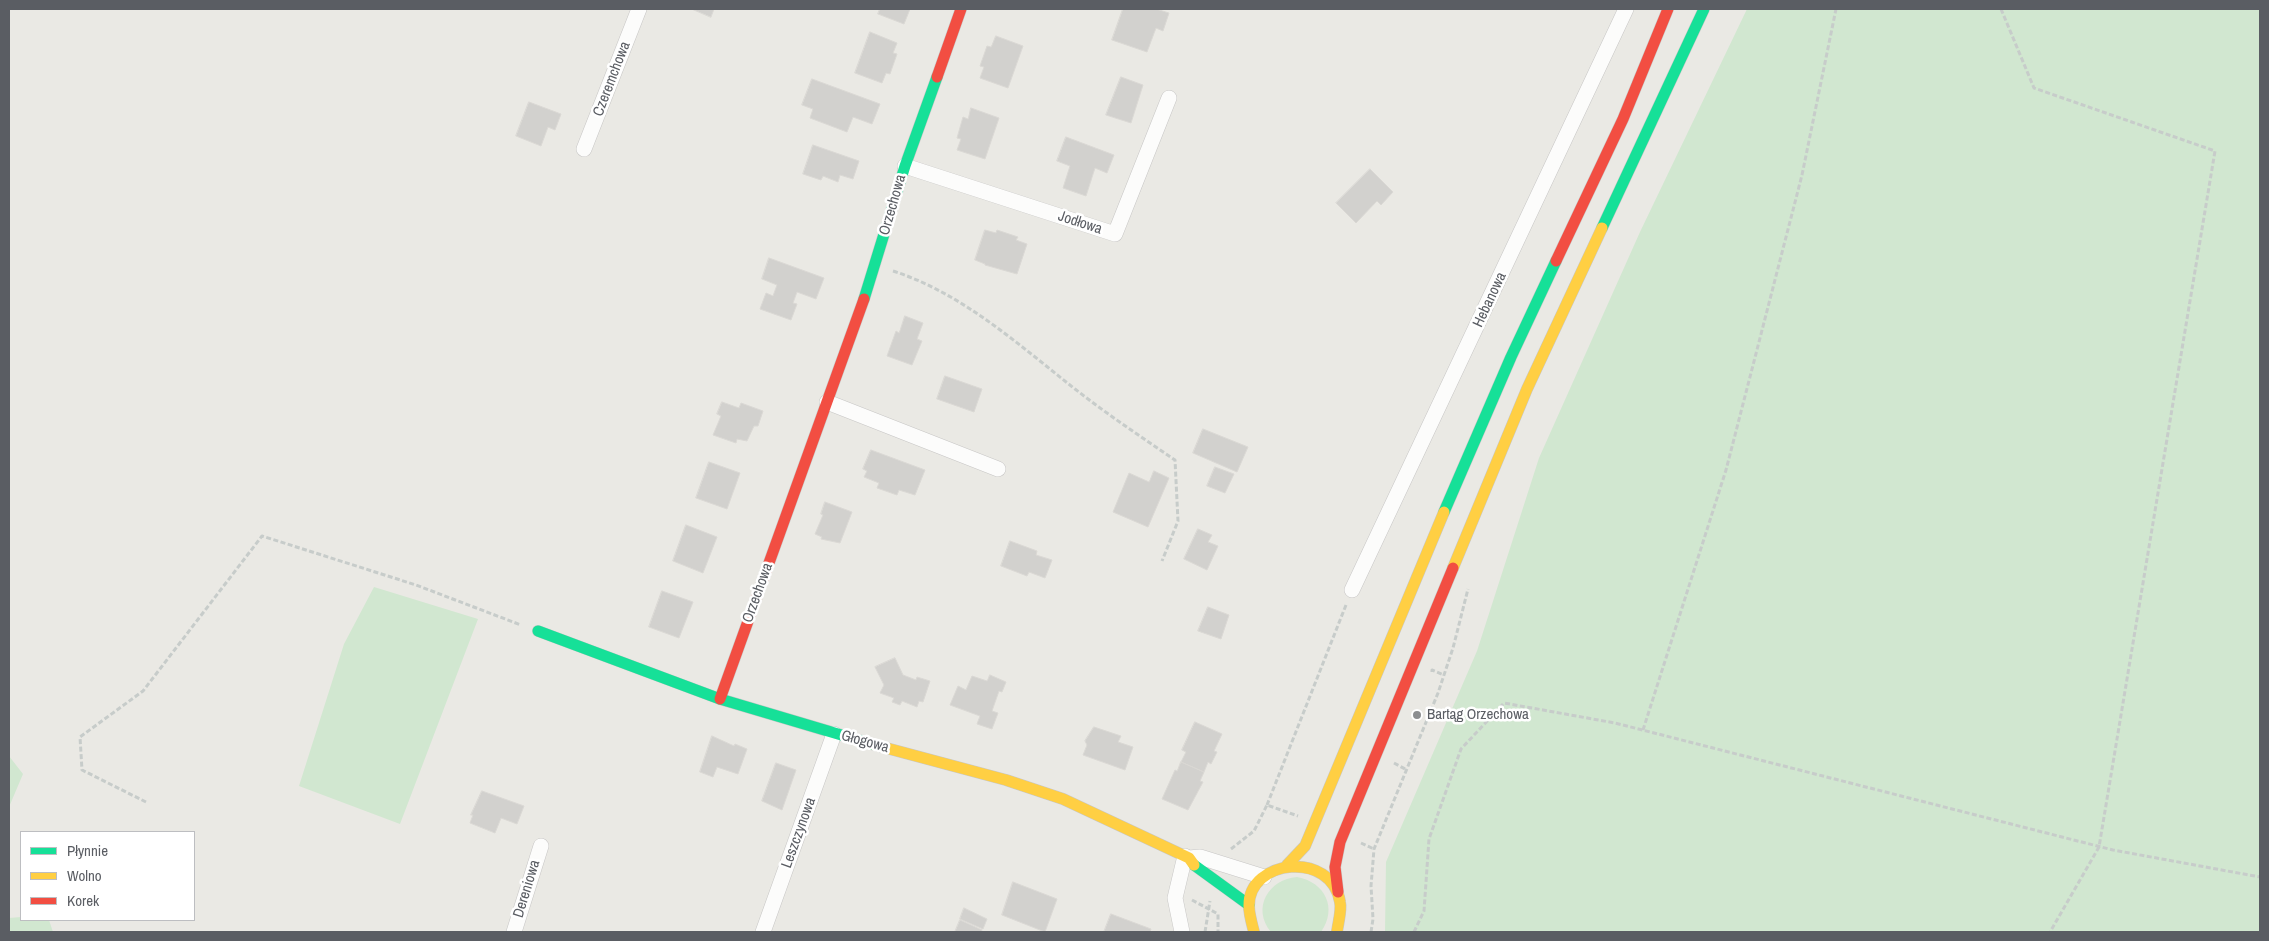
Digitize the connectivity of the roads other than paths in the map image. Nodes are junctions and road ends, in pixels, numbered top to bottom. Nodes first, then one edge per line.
1 (639, 9) edge
2 (961, 9) edge
3 (1626, 9) edge
4 (1668, 9) edge
5 (1704, 9) edge
6 (1169, 98) dead end
7 (584, 150) dead end
8 (905, 166) junction
9 (827, 402) junction
10 (998, 469) dead end
11 (1352, 590) road end
12 (538, 631) road end
13 (720, 698) junction
14 (834, 734) junction
15 (541, 846) dead end
16 (1187, 857) junction
17 (1287, 865) junction
18 (1264, 877) junction
19 (1338, 892) junction
20 (1248, 905) junction
21 (514, 932) edge
22 (763, 932) edge
23 (1182, 932) edge
24 (1254, 932) edge
25 (1337, 932) edge

1 - 7 street, Czeremchowa
2 - 8 main road, Orzechowa
3 - 11 street, Hebanowa
4 - 17 main road
5 - 19 main road
6 - 8 street, Jodłowa
8 - 9 main road, Orzechowa
9 - 10 street
9 - 13 main road, Orzechowa
12 - 13 main road, Głogowa
13 - 14 main road, Głogowa
14 - 16 main road, Głogowa
14 - 22 street, Leszczynowa
15 - 21 street, Dereniowa
16 - 18 street, Głogowa
16 - 20 main road, Głogowa
16 - 23 street
17 - 18 main road
17 - 19 main road
18 - 20 main road
19 - 25 main road
20 - 24 main road

